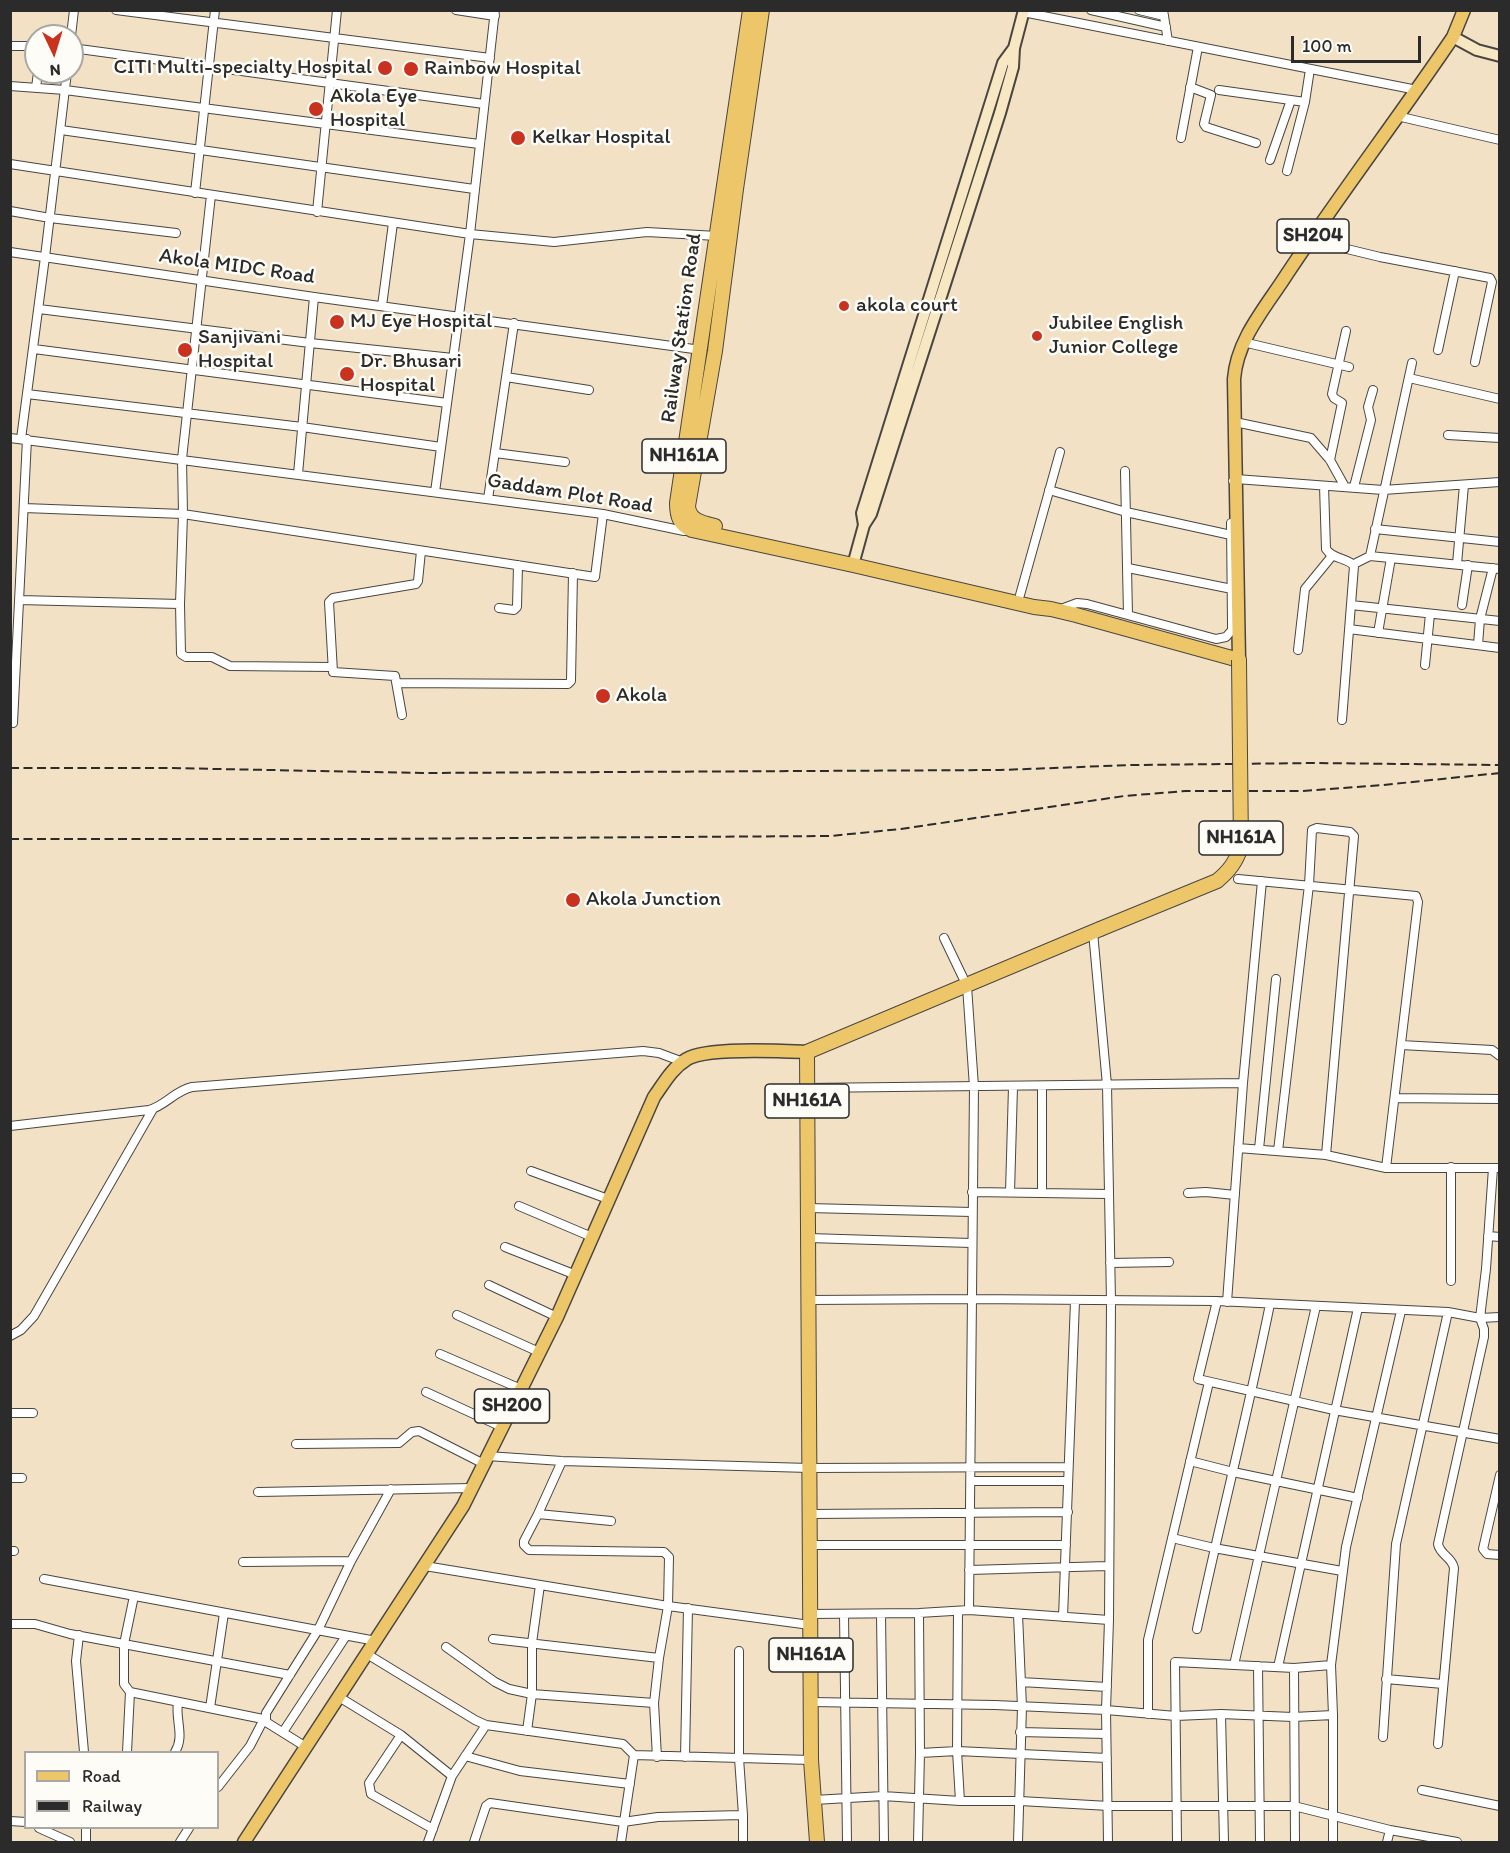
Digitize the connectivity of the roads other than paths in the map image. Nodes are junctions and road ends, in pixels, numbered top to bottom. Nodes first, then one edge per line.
1 (116, 10) edge
2 (216, 10) edge
3 (337, 10) edge
4 (456, 10) edge
5 (750, 10) edge
6 (762, 10) edge
7 (1091, 10) edge
8 (1139, 10) edge
9 (1464, 10) edge
10 (1023, 11) edge
11 (495, 13) edge
12 (1164, 13) edge
13 (214, 23) junction
14 (1166, 27) junction
15 (1453, 37) junction
16 (334, 39) junction
17 (1168, 41) junction
18 (1198, 47) junction
19 (84, 50) edge
20 (1500, 56) edge
21 (490, 58) junction
22 (209, 67) junction
23 (1310, 69) junction
24 (330, 83) junction
25 (36, 84) edge
26 (66, 84) edge
27 (10, 86) edge
28 (1190, 87) junction
29 (36, 88) junction
30 (65, 90) junction
31 (1219, 90) dead end
32 (1417, 90) junction
33 (1290, 100) junction
34 (1305, 102) junction
35 (484, 104) junction
36 (204, 108) junction
37 (1397, 116) junction
38 (326, 123) junction
39 (61, 130) junction
40 (1181, 138) dead end
41 (1500, 140) edge
42 (1256, 143) dead end
43 (480, 144) junction
44 (200, 151) junction
45 (1270, 160) dead end
46 (10, 164) edge
47 (321, 168) junction
48 (56, 171) junction
49 (1287, 171) dead end
50 (474, 189) junction
51 (195, 193) junction
52 (211, 195) junction
53 (10, 211) edge
54 (317, 212) junction
55 (50, 218) junction
56 (393, 223) junction
57 (176, 232) dead end
58 (470, 234) junction
59 (717, 236) junction
60 (1310, 240) junction
61 (10, 252) edge
62 (45, 257) junction
63 (1455, 271) junction
64 (201, 280) junction
65 (314, 297) junction
66 (382, 306) junction
67 (39, 309) junction
68 (459, 315) junction
69 (514, 323) junction
70 (196, 330) junction
71 (1346, 332) dead end
72 (1243, 342) junction
73 (310, 343) junction
74 (33, 349) junction
75 (700, 350) junction
76 (715, 351) junction
77 (1438, 351) dead end
78 (453, 358) junction
79 (1475, 362) dead end
80 (1412, 363) dead end
81 (1339, 364) junction
82 (1349, 367) dead end
83 (191, 371) junction
84 (506, 378) junction
85 (1409, 378) junction
86 (306, 385) junction
87 (589, 390) dead end
88 (1373, 390) dead end
89 (27, 394) junction
90 (1500, 399) edge
91 (447, 403) junction
92 (187, 414) junction
93 (1235, 422) junction
94 (302, 427) junction
95 (1448, 435) dead end
96 (10, 438) edge
97 (1500, 438) edge
98 (24, 439) junction
99 (441, 447) junction
100 (1060, 452) dead end
101 (495, 453) junction
102 (182, 459) junction
103 (1330, 460) junction
104 (565, 462) dead end
105 (1125, 471) dead end
106 (298, 474) junction
107 (1500, 482) edge
108 (1236, 483) junction
109 (1464, 485) junction
110 (1324, 486) junction
111 (1345, 487) junction
112 (1354, 488) junction
113 (1049, 490) junction
114 (1383, 490) junction
115 (435, 492) junction
116 (488, 499) junction
117 (24, 508) junction
118 (1126, 512) junction
119 (183, 514) junction
120 (603, 514) junction
121 (689, 523) junction
122 (1375, 529) junction
123 (1231, 536) junction
124 (1460, 538) junction
125 (1500, 542) edge
126 (422, 551) junction
127 (1332, 556) junction
128 (1370, 556) junction
129 (1391, 558) junction
130 (854, 560) junction
131 (1354, 564) junction
132 (1457, 564) junction
133 (518, 565) junction
134 (1468, 565) junction
135 (1128, 568) junction
136 (1496, 568) edge
137 (573, 573) junction
138 (1232, 589) junction
139 (1020, 595) junction
140 (19, 600) junction
141 (180, 604) junction
142 (1351, 605) junction
143 (1462, 605) dead end
144 (499, 608) dead end
145 (1381, 608) junction
146 (1054, 610) junction
147 (1430, 614) junction
148 (1128, 615) junction
149 (1480, 619) junction
150 (1500, 621) edge
151 (1349, 629) junction
152 (1378, 633) junction
153 (1428, 639) junction
154 (1478, 645) junction
155 (1500, 648) edge
156 (1298, 650) dead end
157 (1239, 660) junction
158 (1425, 665) dead end
159 (332, 667) junction
160 (397, 683) junction
161 (402, 715) dead end
162 (1342, 720) dead end
163 (13, 723) dead end
164 (1238, 879) dead end
165 (1262, 881) junction
166 (1309, 885) junction
167 (1351, 888) junction
168 (1097, 931) junction
169 (944, 939) dead end
170 (1276, 979) dead end
171 (967, 986) junction
172 (1401, 1045) junction
173 (807, 1052) junction
174 (1500, 1056) edge
175 (683, 1062) junction
176 (1243, 1083) junction
177 (1107, 1085) junction
178 (1013, 1086) junction
179 (1042, 1086) junction
180 (974, 1087) junction
181 (807, 1088) junction
182 (1395, 1098) junction
183 (1500, 1100) edge
184 (153, 1110) junction
185 (10, 1126) edge
186 (1238, 1148) junction
187 (1259, 1149) junction
188 (1278, 1151) junction
189 (1326, 1155) junction
190 (1451, 1167) junction
191 (1386, 1168) junction
192 (1496, 1168) edge
193 (531, 1171) dead end
194 (972, 1192) junction
195 (1010, 1192) junction
196 (1042, 1192) junction
197 (1188, 1193) dead end
198 (1108, 1194) junction
199 (1235, 1195) junction
200 (608, 1199) junction
201 (519, 1206) dead end
202 (808, 1208) junction
203 (972, 1212) junction
204 (1488, 1236) junction
205 (592, 1237) junction
206 (1500, 1237) edge
207 (809, 1238) junction
208 (971, 1243) junction
209 (505, 1247) dead end
210 (1169, 1262) dead end
211 (1110, 1263) junction
212 (576, 1275) junction
213 (1451, 1281) dead end
214 (489, 1285) dead end
215 (970, 1299) junction
216 (808, 1300) junction
217 (1075, 1301) junction
218 (1111, 1301) junction
219 (1217, 1301) junction
220 (1227, 1302) junction
221 (1270, 1305) junction
222 (1316, 1306) junction
223 (1358, 1308) junction
224 (1401, 1311) junction
225 (1448, 1312) junction
226 (457, 1315) dead end
227 (557, 1317) junction
228 (1500, 1317) edge
229 (1480, 1318) junction
230 (10, 1336) edge
231 (540, 1352) junction
232 (440, 1354) dead end
233 (1209, 1382) junction
234 (521, 1389) junction
235 (426, 1392) dead end
236 (1253, 1392) junction
237 (1293, 1401) junction
238 (1334, 1410) junction
239 (10, 1413) edge
240 (33, 1413) dead end
241 (1377, 1419) junction
242 (1422, 1425) junction
243 (502, 1427) junction
244 (1464, 1433) junction
245 (1500, 1439) edge
246 (296, 1444) dead end
247 (485, 1460) junction
248 (562, 1461) junction
249 (1190, 1461) junction
250 (1068, 1467) junction
251 (809, 1468) junction
252 (971, 1468) junction
253 (1233, 1472) junction
254 (1500, 1475) edge
255 (10, 1478) edge
256 (22, 1478) dead end
257 (971, 1481) junction
258 (1068, 1481) junction
259 (1276, 1481) junction
260 (472, 1488) junction
261 (1318, 1489) junction
262 (391, 1490) junction
263 (258, 1492) dead end
264 (1358, 1498) junction
265 (969, 1512) junction
266 (1068, 1512) junction
267 (538, 1514) junction
268 (810, 1514) junction
269 (611, 1521) dead end
270 (1172, 1538) junction
271 (810, 1545) junction
272 (1066, 1545) junction
273 (969, 1546) junction
274 (1214, 1548) junction
275 (1500, 1555) edge
276 (1259, 1556) junction
277 (243, 1562) dead end
278 (351, 1562) junction
279 (1300, 1564) junction
280 (425, 1566) junction
281 (1108, 1566) junction
282 (1065, 1567) junction
283 (969, 1570) junction
284 (1342, 1571) junction
285 (44, 1579) dead end
286 (540, 1585) junction
287 (134, 1596) junction
288 (668, 1606) junction
289 (688, 1608) junction
290 (969, 1610) junction
291 (958, 1611) junction
292 (224, 1613) junction
293 (919, 1613) junction
294 (844, 1614) junction
295 (881, 1614) junction
296 (1018, 1614) junction
297 (1063, 1617) junction
298 (810, 1619) junction
299 (1109, 1620) junction
300 (15, 1624) edge
301 (1197, 1629) dead end
302 (318, 1630) junction
303 (79, 1635) junction
304 (346, 1636) junction
305 (493, 1639) dead end
306 (376, 1641) junction
307 (532, 1643) junction
308 (124, 1644) junction
309 (446, 1647) dead end
310 (739, 1651) dead end
311 (368, 1654) junction
312 (659, 1658) junction
313 (216, 1661) junction
314 (1234, 1665) junction
315 (1331, 1665) junction
316 (1258, 1666) junction
317 (1278, 1667) junction
318 (1294, 1668) junction
319 (290, 1675) junction
320 (1386, 1679) junction
321 (1021, 1683) junction
322 (1443, 1684) junction
323 (1107, 1687) junction
324 (130, 1692) junction
325 (532, 1694) junction
326 (339, 1697) junction
327 (178, 1702) junction
328 (811, 1702) junction
329 (654, 1703) junction
330 (845, 1703) junction
331 (882, 1703) junction
332 (920, 1704) junction
333 (958, 1704) junction
334 (1022, 1707) junction
335 (210, 1708) junction
336 (1106, 1710) junction
337 (1148, 1714) junction
338 (1221, 1714) junction
339 (1259, 1715) junction
340 (1333, 1715) junction
341 (1176, 1716) junction
342 (1293, 1717) junction
343 (264, 1718) junction
344 (486, 1725) junction
345 (527, 1731) junction
346 (283, 1732) junction
347 (1020, 1732) junction
348 (1106, 1734) junction
349 (401, 1735) junction
350 (1383, 1737) dead end
351 (1438, 1744) dead end
352 (306, 1747) junction
353 (84, 1751) edge
354 (127, 1751) edge
355 (176, 1751) edge
356 (957, 1751) junction
357 (920, 1753) junction
358 (634, 1755) junction
359 (1022, 1755) junction
360 (465, 1756) junction
361 (686, 1756) junction
362 (657, 1757) junction
363 (739, 1758) junction
364 (1107, 1758) junction
365 (811, 1760) junction
366 (452, 1776) junction
367 (630, 1784) junction
368 (219, 1786) edge
369 (1422, 1790) dead end
370 (883, 1796) junction
371 (845, 1798) junction
372 (919, 1798) junction
373 (814, 1800) junction
374 (960, 1801) junction
375 (1020, 1801) junction
376 (1109, 1806) junction
377 (1176, 1806) junction
378 (1260, 1806) junction
379 (1294, 1806) junction
380 (1500, 1806) edge
381 (1224, 1807) junction
382 (743, 1815) junction
383 (1332, 1815) junction
384 (10, 1821) edge
385 (24, 1822) edge
386 (623, 1822) junction
387 (43, 1829) edge
388 (188, 1829) edge
389 (433, 1829) junction
390 (1390, 1830) junction
391 (70, 1842) edge
392 (180, 1842) edge
393 (244, 1842) edge
394 (428, 1842) edge
395 (474, 1842) edge
396 (621, 1842) edge
397 (743, 1842) edge
398 (817, 1842) edge
399 (847, 1842) edge
400 (884, 1842) edge
401 (918, 1842) edge
402 (1018, 1842) edge
403 (1108, 1842) edge
404 (1177, 1842) edge
405 (1224, 1842) edge
406 (1260, 1842) edge
407 (1294, 1842) edge
408 (1333, 1842) edge
409 (1387, 1842) edge
410 (1457, 1842) edge

1 - 13 street
2 - 13 street
3 - 16 street
4 - 11 street
5 - 59 highway, Railway Station Road / NH161A
6 - 76 highway, Railway Station Road / NH161A
7 - 14 street
8 - 12 street
9 - 15 main road, SH204
10 - 17 street
10 - 130 street
11 - 21 street
12 - 14 street
13 - 16 street
13 - 22 street
14 - 17 street
15 - 20 street
15 - 32 main road, SH204
16 - 21 street
16 - 24 street
17 - 18 street
18 - 23 street
18 - 28 street
19 - 22 street
21 - 35 street
22 - 24 street
22 - 36 street
23 - 32 street
23 - 34 street
24 - 35 street
24 - 38 street
25 - 29 street
26 - 30 street
27 - 29 street
28 - 40 street
28 - 42 street
29 - 30 street
30 - 36 street
30 - 39 street
31 - 33 street
32 - 37 main road, SH204
33 - 34 street
33 - 45 street
34 - 49 street
35 - 43 street
36 - 38 street
36 - 44 street
37 - 41 street
37 - 60 main road, SH204
38 - 43 street
38 - 47 street
39 - 44 street
39 - 48 street
43 - 50 street
44 - 47 street
44 - 51 street
46 - 48 street
47 - 50 street
47 - 54 street
48 - 51 street
48 - 55 street
50 - 58 street
51 - 52 street
52 - 54 street
52 - 64 street
53 - 55 street
54 - 56 street
55 - 57 street
55 - 62 street
56 - 58 street
56 - 66 street
58 - 59 street
58 - 68 street
59 - 75 highway, Railway Station Road / NH161A
60 - 63 street
60 - 72 main road, SH204
61 - 62 street, Akola MIDC Road
62 - 64 street, Akola MIDC Road
62 - 67 street
63 - 77 street
63 - 79 street
64 - 65 street, Akola MIDC Road
64 - 70 street
65 - 66 street, Akola MIDC Road
65 - 73 street
66 - 68 street, Akola MIDC Road
67 - 70 street
67 - 74 street
68 - 69 street, Akola MIDC Road
68 - 78 street
69 - 75 street, Akola MIDC Road
69 - 84 street
70 - 73 street
70 - 83 street
71 - 81 street
72 - 81 street
72 - 93 main road, SH204
73 - 78 street
73 - 86 street
74 - 83 street
74 - 89 street
75 - 76 street, Akola MIDC Road
75 - 121 highway, Railway Station Road / NH161A
76 - 121 highway, Railway Station Road / NH161A
78 - 91 street
80 - 85 street
81 - 82 street
81 - 103 street
83 - 86 street
83 - 92 street
84 - 87 street
84 - 101 street
85 - 90 street
85 - 114 street
86 - 91 street
86 - 94 street
88 - 112 street
89 - 92 street
89 - 98 street
91 - 99 street
92 - 94 street
92 - 102 street
93 - 103 street
93 - 108 main road, SH204
94 - 99 street
94 - 106 street
95 - 97 street
96 - 98 street
98 - 102 street
98 - 117 street
99 - 115 street
100 - 113 street
101 - 104 street
101 - 116 street
102 - 106 street
102 - 119 street
103 - 111 street
105 - 118 street
106 - 115 street
107 - 109 street
108 - 110 street
108 - 123 street
108 - 157 main road, SH204
109 - 114 street
109 - 124 street
110 - 111 street
110 - 127 street
111 - 112 street
112 - 114 street
113 - 118 street
113 - 139 street
114 - 122 street
115 - 116 street, Gaddam Plot Road
116 - 120 street, Gaddam Plot Road
117 - 119 street
117 - 140 street
118 - 123 street
118 - 135 street
119 - 126 street
119 - 141 street
120 - 121 street, Gaddam Plot Road
120 - 137 street
121 - 130 highway
122 - 124 street
122 - 128 street
123 - 138 street
124 - 125 street
124 - 132 street
126 - 133 street
126 - 159 street
127 - 131 street
127 - 156 street
128 - 129 street
128 - 131 street
129 - 132 street
129 - 145 street
130 - 139 highway
130 - 146 highway
131 - 142 street
132 - 134 street
133 - 137 street
133 - 144 street
134 - 136 street
134 - 143 street
135 - 138 street
135 - 148 street
136 - 149 street
137 - 160 street
138 - 148 street
139 - 146 highway
140 - 141 street
140 - 163 street
141 - 159 street
142 - 145 street
142 - 151 street
145 - 147 street
145 - 152 street
146 - 148 street
146 - 157 highway
147 - 149 street
147 - 153 street
149 - 150 street
149 - 154 street
151 - 152 street
151 - 162 street
152 - 153 street
153 - 154 street
153 - 158 street
154 - 155 street
157 - 168 highway, NH161A, bridge
159 - 160 street
160 - 161 street
164 - 165 street
165 - 166 street
165 - 176 street
166 - 167 street
166 - 167 street
166 - 188 street
167 - 172 street
167 - 189 street
168 - 171 highway, NH161A
168 - 177 street
169 - 171 street
170 - 187 street
171 - 173 highway, NH161A
171 - 180 street
172 - 174 street
172 - 182 street
173 - 175 main road
173 - 181 highway, NH161A
175 - 184 street
175 - 200 main road, SH200
176 - 177 street
176 - 186 street
177 - 179 street
177 - 198 street
178 - 179 street
178 - 180 street
178 - 195 street
179 - 196 street
180 - 181 street
180 - 194 street
181 - 202 highway, NH161A
182 - 183 street
182 - 191 street
184 - 185 street
184 - 230 street
186 - 187 street
186 - 199 street
187 - 188 street
188 - 189 street
189 - 191 street
190 - 191 street
190 - 192 street
190 - 213 street
192 - 204 street
193 - 200 street
194 - 195 street
194 - 203 street
195 - 196 street
196 - 198 street
197 - 199 street
198 - 211 street
199 - 220 street
200 - 205 main road, SH200
201 - 205 street
202 - 203 street
202 - 207 highway, NH161A
203 - 208 street
204 - 206 street
204 - 229 street
205 - 212 main road, SH200
207 - 208 street
207 - 216 highway, NH161A
208 - 215 street
209 - 212 street
210 - 211 street
211 - 218 street
212 - 227 main road, SH200
214 - 227 street
215 - 216 street
215 - 217 street
215 - 252 street
216 - 251 highway, NH161A
217 - 218 street
217 - 250 street
218 - 219 street
218 - 281 street
219 - 220 street
219 - 233 street
220 - 221 street
221 - 222 street
221 - 236 street
222 - 223 street
222 - 237 street
223 - 224 street
223 - 238 street
224 - 225 street
224 - 241 street
225 - 229 street
225 - 242 street
226 - 231 street
227 - 231 main road, SH200
228 - 229 street
229 - 244 street
231 - 234 main road, SH200
232 - 234 street
233 - 236 street
233 - 249 street
234 - 243 main road, SH200
235 - 243 street
236 - 237 street
236 - 253 street
237 - 238 street
237 - 259 street
238 - 241 street
238 - 261 street
239 - 240 street
241 - 242 street
241 - 264 street
242 - 244 street
242 - 320 street
243 - 247 main road, SH200
244 - 245 street
244 - 322 street
246 - 247 street
247 - 248 street
247 - 260 main road, SH200
248 - 251 street
248 - 267 street
249 - 253 street
249 - 270 street
250 - 252 street
250 - 258 street
251 - 252 street
251 - 268 highway, NH161A
252 - 257 street
253 - 259 street
253 - 274 street
254 - 275 street
255 - 256 street
257 - 258 street
257 - 265 street
258 - 266 street
259 - 261 street
259 - 276 street
260 - 262 street
260 - 280 main road, SH200
261 - 264 street
261 - 279 street
262 - 263 street
262 - 278 street
264 - 284 street
265 - 266 street
265 - 268 street
265 - 273 street
266 - 272 street
267 - 269 street
267 - 288 street
268 - 271 highway, NH161A
270 - 274 street
270 - 337 street
271 - 273 street
271 - 298 highway, NH161A
272 - 273 street
272 - 282 street
273 - 283 street
274 - 276 street
274 - 301 street
276 - 279 street
276 - 314 street
277 - 278 street
278 - 302 street
279 - 284 street
279 - 317 street
280 - 286 street
280 - 306 main road, SH200
281 - 282 street
281 - 299 street
282 - 283 street
282 - 297 street
283 - 290 street
284 - 315 street
285 - 287 street
286 - 288 street
286 - 307 street
287 - 292 street
287 - 308 street
288 - 289 street
288 - 312 street
289 - 298 street
289 - 361 street
290 - 291 street
290 - 296 street
291 - 293 street
291 - 333 street
292 - 302 street
292 - 313 street
293 - 295 street
293 - 332 street
294 - 295 street
294 - 298 street
294 - 330 street
295 - 331 street
296 - 297 street
296 - 321 street
297 - 299 street
298 - 328 highway, NH161A
299 - 323 street
300 - 303 street
302 - 304 street
302 - 319 street
303 - 308 street
303 - 353 street
304 - 306 street
304 - 346 street
305 - 307 street
306 - 311 main road, SH200
307 - 312 street
307 - 325 street
308 - 313 street
308 - 324 street
309 - 325 street
310 - 363 street
311 - 326 main road, SH200
311 - 344 street
312 - 329 street
313 - 319 street
313 - 335 street
314 - 316 street
314 - 341 street
315 - 318 street
315 - 340 street
316 - 317 street
316 - 339 street
317 - 318 street
318 - 342 street
319 - 343 street
320 - 322 street
320 - 350 street
321 - 323 street
321 - 334 street
322 - 351 street
323 - 336 street
324 - 327 street
324 - 354 street
325 - 329 street
325 - 345 street
326 - 349 street
326 - 352 main road, SH200
327 - 335 street
327 - 355 street
328 - 330 street
328 - 365 highway, NH161A
329 - 362 street
330 - 331 street
330 - 371 street
331 - 332 street
331 - 370 street
332 - 333 street
332 - 357 street
333 - 334 street
333 - 356 street
334 - 336 street
334 - 347 street
335 - 343 street
336 - 337 street
336 - 348 street
337 - 341 street
338 - 339 street
338 - 341 street
338 - 381 street
339 - 342 street
339 - 378 street
340 - 342 street
340 - 383 street
341 - 377 street
342 - 379 street
343 - 346 street
343 - 368 street
344 - 345 street
344 - 360 street
345 - 358 street
346 - 352 street
347 - 348 street
347 - 359 street
348 - 364 street
349 - 366 street
349 - 389 street
352 - 393 main road, SH200
356 - 357 street
356 - 359 street
356 - 374 street
357 - 372 street
358 - 362 street
358 - 367 street
359 - 364 street
359 - 375 street
360 - 366 street
360 - 367 street
361 - 362 street
361 - 363 street
363 - 365 street
363 - 382 street
364 - 376 street
365 - 373 highway, NH161A
366 - 389 street
367 - 386 street
369 - 380 street
370 - 371 street
370 - 372 street
370 - 400 street
371 - 373 street
371 - 399 street
372 - 374 street
372 - 401 street
373 - 398 highway, NH161A
374 - 375 street
375 - 376 street
375 - 402 street
376 - 377 street
376 - 403 street
377 - 381 street
377 - 404 street
378 - 379 street
378 - 381 street
378 - 406 street
379 - 383 street
379 - 407 street
381 - 405 street
382 - 386 street
382 - 397 street
383 - 390 street
383 - 408 street
384 - 385 street
386 - 395 street
386 - 396 street
387 - 391 street
388 - 392 street
389 - 394 street
390 - 409 street
390 - 410 street

